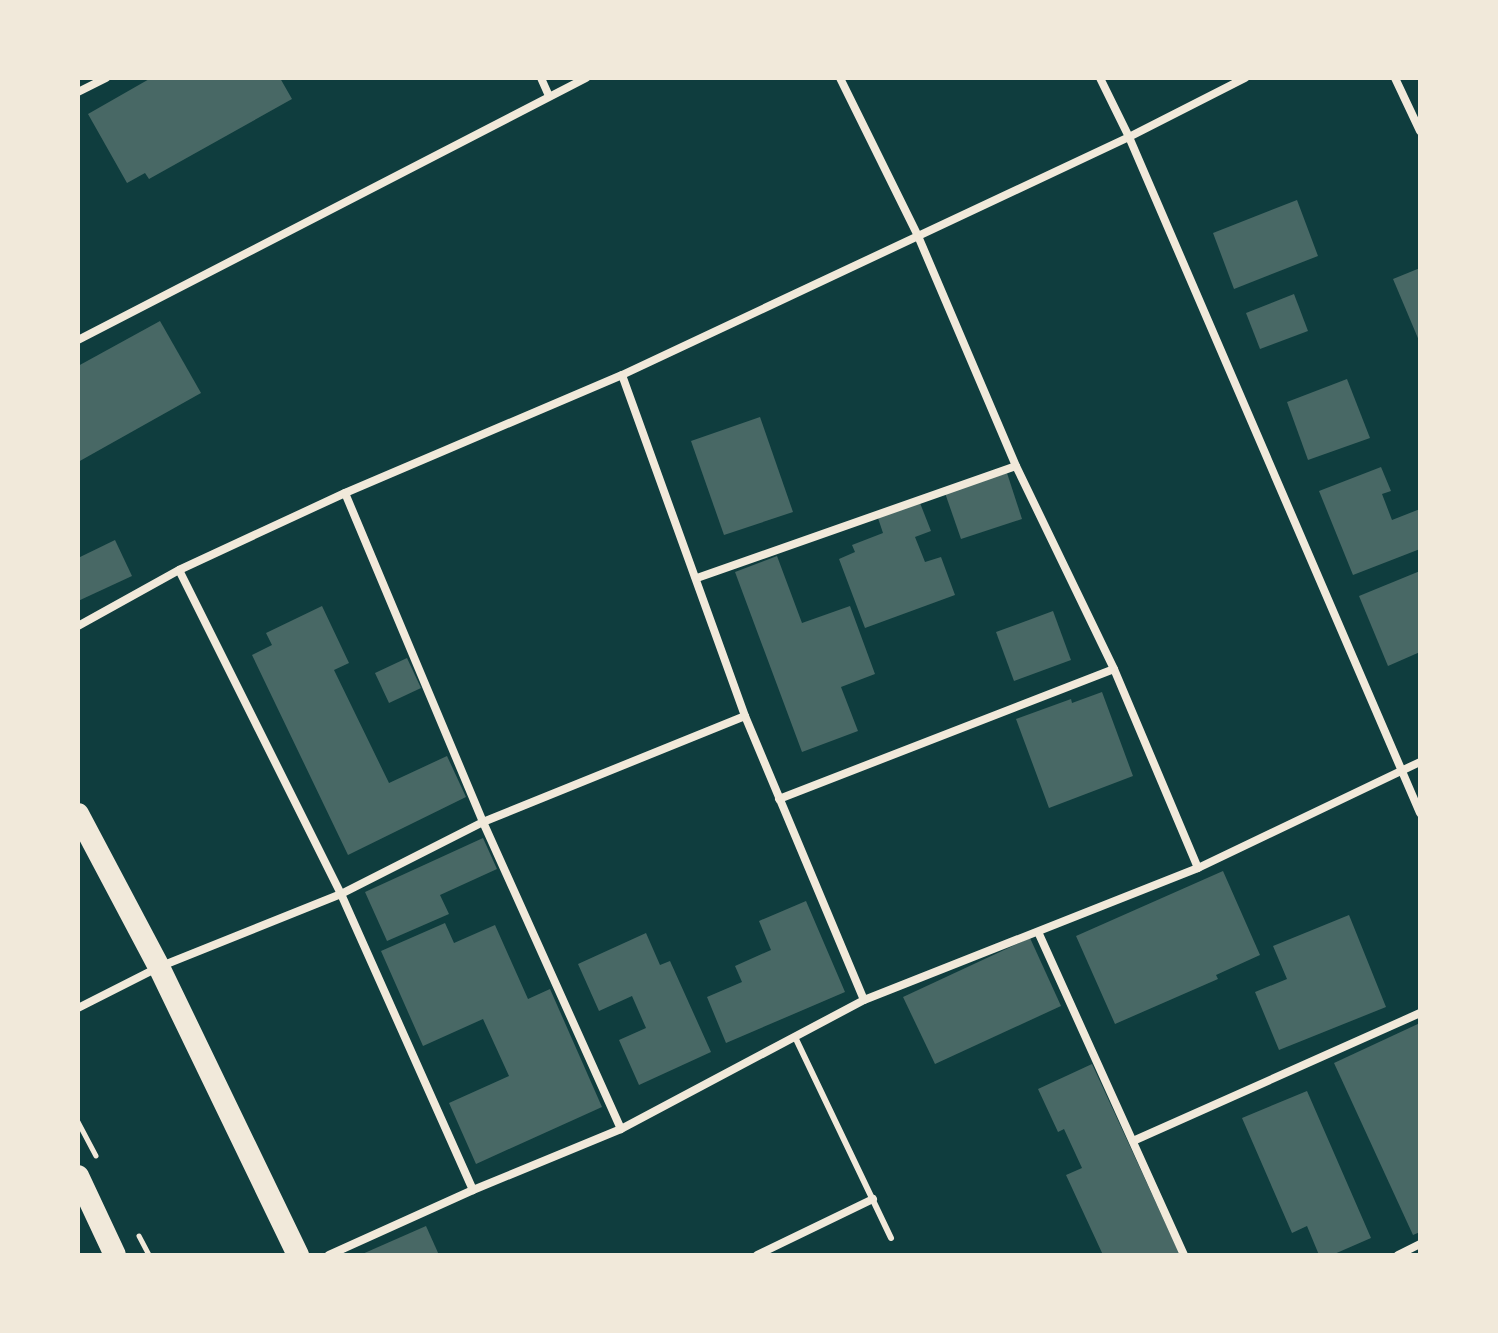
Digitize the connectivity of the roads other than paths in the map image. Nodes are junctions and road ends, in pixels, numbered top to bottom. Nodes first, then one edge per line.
1 (106, 78) edge
2 (541, 78) edge
3 (586, 78) edge
4 (840, 78) edge
5 (1100, 78) edge
6 (1245, 78) edge
7 (1395, 78) edge
8 (78, 92) edge
9 (549, 96) junction
10 (1420, 131) edge
11 (1129, 137) junction
12 (918, 236) junction
13 (78, 340) edge
14 (622, 375) junction
15 (1016, 466) junction
16 (345, 493) junction
17 (179, 570) junction
18 (697, 578) junction
19 (78, 626) edge
20 (1114, 669) junction
21 (745, 716) junction
22 (1420, 762) edge
23 (1400, 771) junction
24 (779, 799) junction
25 (1420, 813) edge
26 (78, 814) edge
27 (483, 822) junction
28 (1198, 868) junction
29 (341, 894) junction
30 (1039, 934) junction
31 (159, 967) junction
32 (864, 1000) junction
33 (78, 1008) edge
34 (1420, 1013) edge
35 (795, 1037) junction
36 (621, 1129) junction
37 (1133, 1141) junction
38 (78, 1176) edge
39 (473, 1190) junction
40 (873, 1199) junction
41 (891, 1238) dead end
42 (1420, 1244) edge
43 (110, 1253) edge
44 (298, 1255) edge
45 (329, 1255) edge
46 (757, 1255) edge
47 (1184, 1255) edge
48 (1398, 1255) edge

1 - 8 street
2 - 9 street
3 - 9 street
4 - 12 street
5 - 11 street
6 - 11 street
7 - 10 street
9 - 13 street
11 - 12 street
11 - 23 street
12 - 14 street
12 - 15 street
14 - 16 street
14 - 18 street
15 - 18 street
15 - 20 street
16 - 17 street
16 - 27 street
17 - 19 street
17 - 29 street
18 - 21 street
20 - 24 street
20 - 28 street
21 - 24 street
21 - 27 street
22 - 23 street
23 - 25 street
23 - 28 street
24 - 32 street
26 - 31 highway
27 - 29 street
27 - 36 street
28 - 30 street
29 - 31 street
29 - 39 street
30 - 32 street
30 - 37 street
31 - 33 street
31 - 44 highway
32 - 35 street
34 - 37 street
35 - 36 street
35 - 40 lane
36 - 39 street
37 - 47 street
38 - 43 highway
39 - 45 street
40 - 41 lane
40 - 46 street
42 - 48 street

